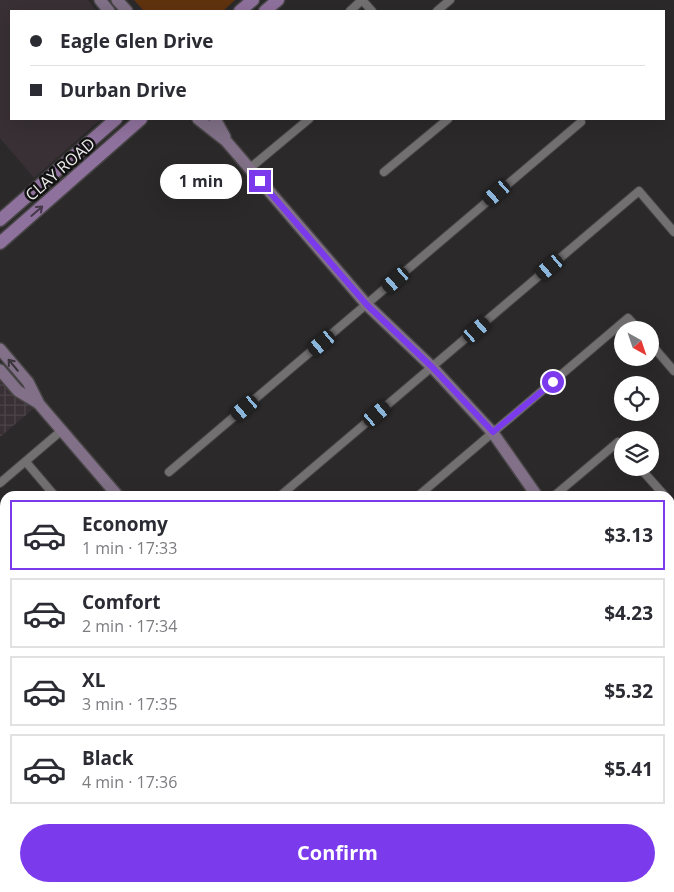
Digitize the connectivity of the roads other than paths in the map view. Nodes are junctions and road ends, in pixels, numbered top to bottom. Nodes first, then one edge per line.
1 (117, 0) edge
2 (253, 0) edge
3 (278, 0) edge
4 (362, 0) edge
5 (450, 0) edge
6 (127, 10) edge
7 (241, 10) edge
8 (266, 10) edge
9 (351, 10) edge
10 (371, 10) edge
11 (438, 10) edge
12 (115, 120) edge
13 (140, 120) edge
14 (199, 120) edge
15 (216, 120) edge
16 (308, 120) edge
17 (447, 120) edge
18 (581, 122) dead end
19 (226, 141) junction
20 (80, 150) junction
21 (91, 163) junction
22 (250, 168) junction
23 (384, 172) dead end
24 (0, 220) edge
25 (674, 232) edge
26 (0, 243) edge
27 (367, 305) junction
28 (614, 330) edge
29 (0, 349) edge
30 (659, 354) edge
31 (432, 367) junction
32 (0, 370) edge
33 (674, 371) edge
34 (39, 404) junction
35 (61, 431) junction
36 (493, 432) junction
37 (614, 449) edge
38 (26, 462) junction
39 (169, 472) dead end
40 (647, 476) edge
41 (0, 483) edge
42 (51, 491) edge
43 (114, 491) edge
44 (286, 491) edge
45 (424, 491) edge
46 (534, 491) edge
47 (560, 491) edge
48 (661, 491) edge

1 - 6 street
2 - 7 main road
3 - 8 main road
4 - 9 street
4 - 10 street
5 - 11 street
12 - 20 main road, CLAY ROAD
13 - 21 main road, CLAY ROAD
14 - 19 street
15 - 19 street
16 - 22 street
17 - 23 street
18 - 27 street
19 - 22 street
20 - 21 main road
20 - 24 main road, CLAY ROAD
26 -> 21 main road, CLAY ROAD
22 - 27 street
25 - 31 street
27 - 31 street
27 - 39 street
28 - 36 street
34 -> 29 street
30 - 33 street
31 - 36 street
31 - 44 street
32 - 34 street
34 - 35 street
35 - 38 street
35 - 43 street
36 - 45 street
36 - 46 street
37 - 47 street
38 - 41 street
38 - 42 street
40 - 48 street

